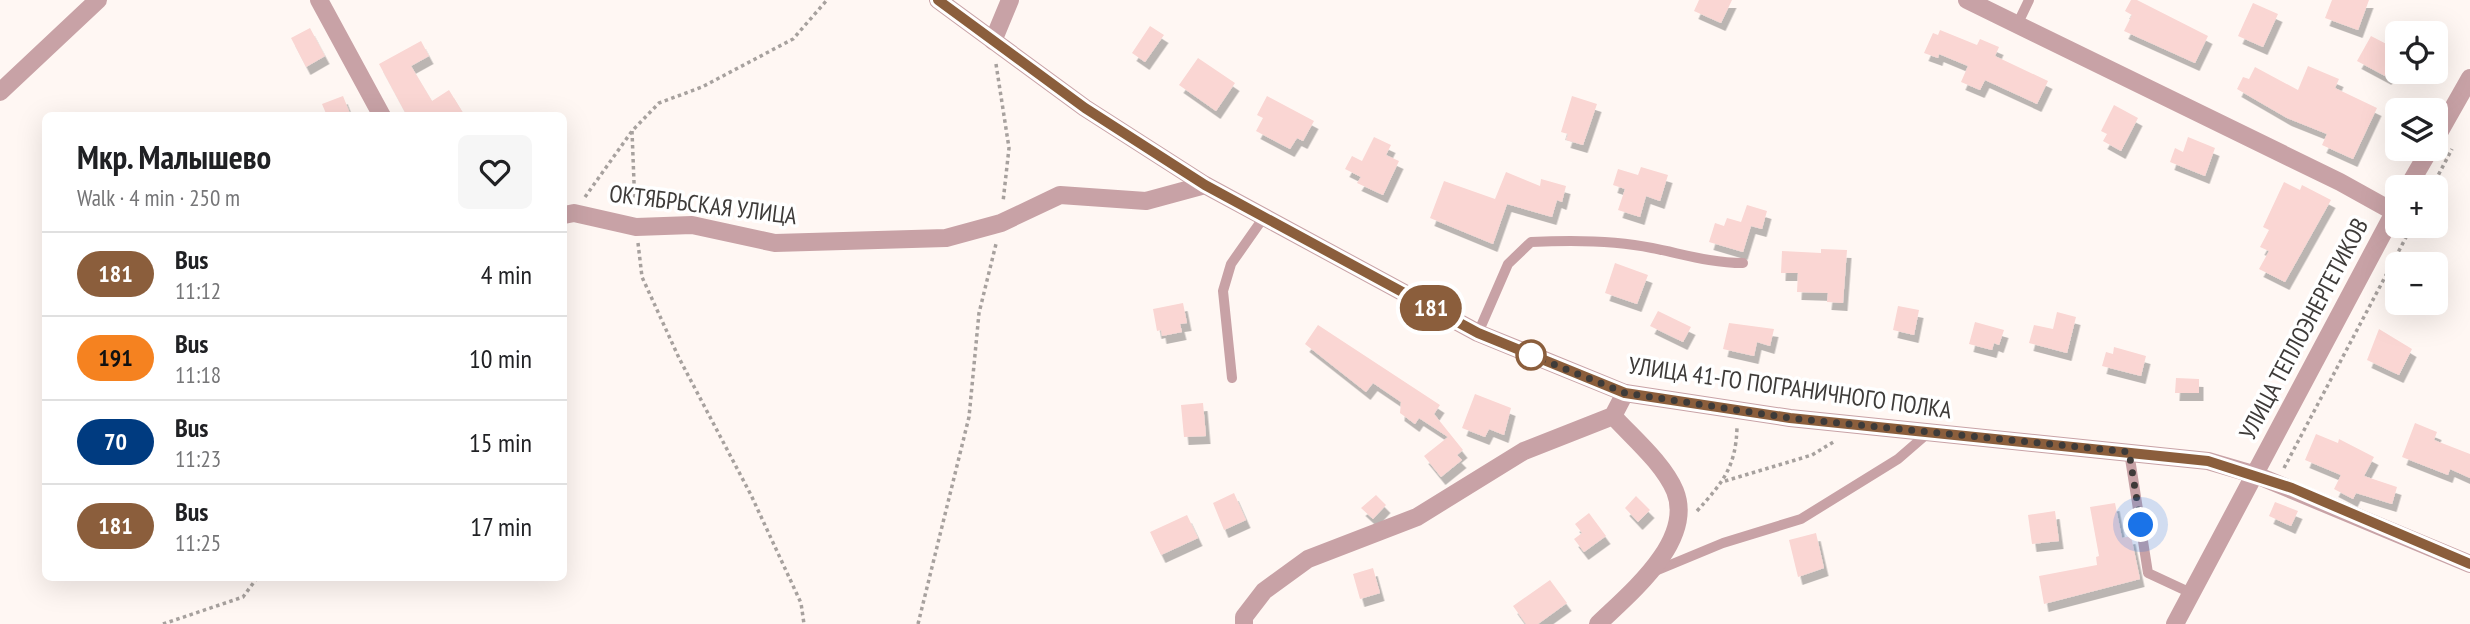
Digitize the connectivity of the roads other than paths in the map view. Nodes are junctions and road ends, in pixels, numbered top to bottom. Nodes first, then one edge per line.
1 (98, 0) edge
2 (319, 0) edge
3 (938, 0) edge
4 (1010, 0) edge
5 (1967, 0) edge
6 (2029, 0) edge
7 (2017, 25) junction
8 (993, 41) junction
9 (2470, 78) edge
10 (0, 92) edge
11 (380, 112) edge
12 (2448, 117) edge
13 (1205, 185) junction
14 (2385, 204) edge
15 (569, 214) edge
16 (1265, 217) junction
17 (2385, 230) edge
18 (1743, 263) dead end
19 (1478, 333) junction
20 (1231, 378) dead end
21 (1625, 393) junction
22 (1613, 416) junction
23 (1928, 433) junction
24 (2129, 452) junction
25 (2256, 475) junction
26 (2470, 564) edge
27 (1649, 574) junction
28 (2191, 593) junction
29 (1244, 624) edge
30 (1598, 624) edge
31 (2175, 624) edge

1 - 10 street
2 - 11 street
3 - 8 street, УЛИЦА 41-ГО ПОГРАНИЧНОГО ПОЛКА
4 - 8 street
5 - 7 street
6 - 7 lane
7 - 14 street
8 - 13 street, УЛИЦА 41-ГО ПОГРАНИЧНОГО ПОЛКА
9 - 12 street
13 - 15 street, ОКТЯБРЬСКАЯ УЛИЦА
13 - 16 street, УЛИЦА 41-ГО ПОГРАНИЧНОГО ПОЛКА
16 - 19 street, УЛИЦА 41-ГО ПОГРАНИЧНОГО ПОЛКА
16 - 20 lane
17 - 25 street, УЛИЦА ТЕПЛОЭНЕРГЕТИКОВ
18 - 19 lane
19 - 21 street, УЛИЦА 41-ГО ПОГРАНИЧНОГО ПОЛКА
21 - 22 street
21 - 23 street, УЛИЦА 41-ГО ПОГРАНИЧНОГО ПОЛКА
22 - 27 street
22 - 29 street
23 - 24 street, УЛИЦА 41-ГО ПОГРАНИЧНОГО ПОЛКА
23 - 27 lane
24 - 25 street, УЛИЦА 41-ГО ПОГРАНИЧНОГО ПОЛКА
24 - 28 lane
25 - 26 street, УЛИЦА 41-ГО ПОГРАНИЧНОГО ПОЛКА
25 - 28 street, УЛИЦА ТЕПЛОЭНЕРГЕТИКОВ
27 - 30 street
28 - 31 street, УЛИЦА ТЕПЛОЭНЕРГЕТИКОВ

